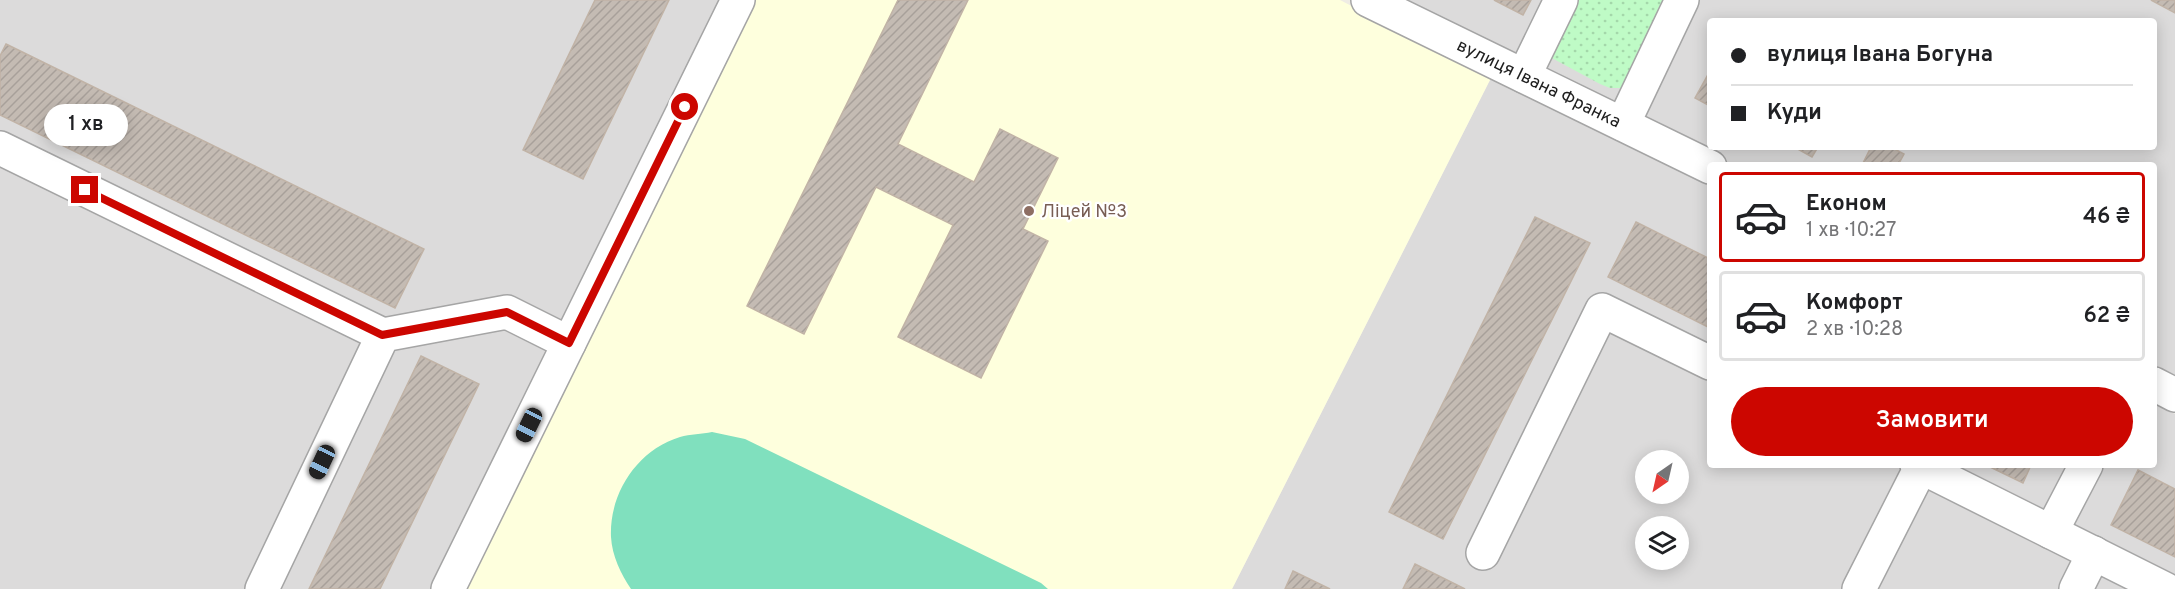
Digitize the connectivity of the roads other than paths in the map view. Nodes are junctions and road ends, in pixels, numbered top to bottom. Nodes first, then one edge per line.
1 (738, 0) edge
2 (1368, 0) edge
3 (1562, 0) edge
4 (1682, 0) edge
5 (1524, 76) junction
6 (1623, 124) junction
7 (0, 148) edge
8 (1707, 166) edge
9 (382, 335) junction
10 (569, 343) junction
11 (1707, 362) edge
12 (2157, 386) edge
13 (2175, 395) edge
14 (1918, 468) edge
15 (1923, 468) edge
16 (2084, 468) edge
17 (2051, 532) junction
18 (1483, 553) dead end
19 (2094, 553) junction
20 (262, 589) edge
21 (448, 589) edge
22 (1859, 589) edge
23 (2076, 589) edge
24 (2165, 589) edge

1 - 10 street
2 - 5 street, вулиця Івана Франка
3 - 5 street
4 - 6 street
5 - 6 street, вулиця Івана Франка
6 - 8 street, вулиця Івана Франка
7 - 9 street
9 - 10 street
9 - 20 street
10 - 21 street
11 - 18 street
12 - 13 street
14 - 22 street
15 - 17 street
16 - 17 street
17 - 19 street
19 - 23 street
19 - 24 street

